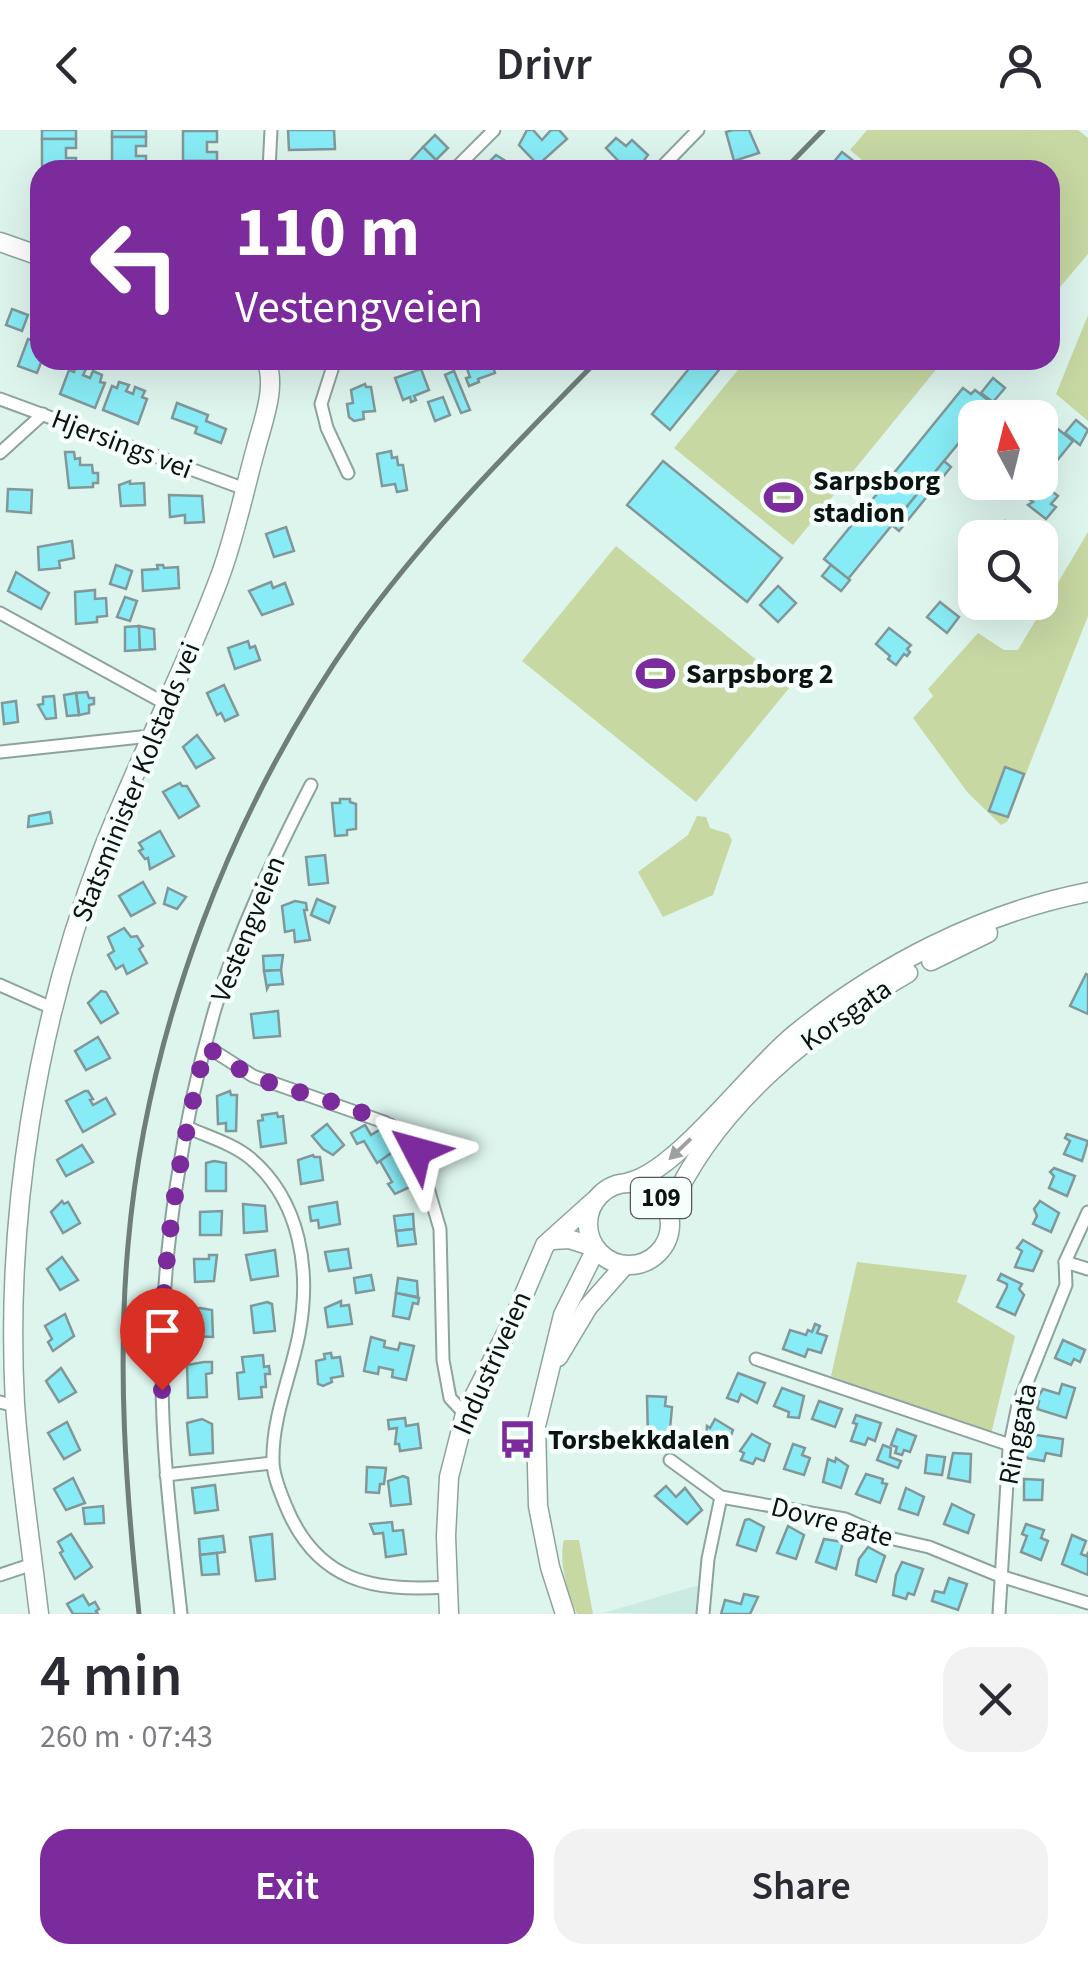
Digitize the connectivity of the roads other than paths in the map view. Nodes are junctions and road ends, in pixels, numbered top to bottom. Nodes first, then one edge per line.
1 (271, 130) edge
2 (494, 130) edge
3 (698, 130) edge
4 (270, 160) edge
5 (464, 160) edge
6 (669, 160) edge
7 (0, 242) edge
8 (30, 252) edge
9 (268, 370) edge
10 (332, 370) edge
11 (0, 398) edge
12 (44, 414) junction
13 (0, 453) edge
14 (348, 473) dead end
15 (245, 489) junction
16 (0, 613) edge
17 (166, 704) junction
18 (141, 736) dead end
19 (0, 752) edge
20 (311, 786) dead end
21 (1088, 892) edge
22 (1088, 904) edge
23 (0, 985) edge
24 (52, 1008) junction
25 (206, 1046) junction
26 (189, 1128) junction
27 (630, 1182) junction
28 (594, 1201) junction
29 (668, 1212) junction
30 (1088, 1212) edge
31 (553, 1240) junction
32 (595, 1248) junction
33 (1066, 1262) junction
34 (625, 1265) junction
35 (1088, 1269) edge
36 (756, 1359) dead end
37 (547, 1374) junction
38 (8, 1404) edge
39 (465, 1414) junction
40 (1010, 1445) junction
41 (670, 1460) dead end
42 (272, 1463) junction
43 (166, 1475) junction
44 (721, 1497) junction
45 (33, 1564) junction
46 (0, 1574) edge
47 (1000, 1576) junction
48 (447, 1587) junction
49 (1088, 1603) edge
50 (39, 1614) edge
51 (181, 1614) edge
52 (449, 1614) edge
53 (565, 1614) edge
54 (702, 1614) edge
55 (999, 1614) edge

1 - 4 street
2 - 5 street
3 - 6 street
7 - 8 street
9 - 15 street, Statsminister Kolstads vei
10 - 14 street
11 - 12 street, Hjersings vei
12 - 13 street
12 - 15 street, Hjersings vei
15 - 17 street, Statsminister Kolstads vei
16 - 17 street
17 - 24 street, Statsminister Kolstads vei
18 - 19 street
20 - 25 street, Vestengveien
21 -> 27 street, Korsgata
22 - 29 street, Korsgata
23 - 24 street
24 - 38 street, Statsminister Kolstads vei
25 - 26 street, Vestengveien
25 - 39 street
26 - 42 street
26 - 43 street, Vestengveien
27 - 28 street, 109
27 - 29 street, 109
28 - 31 street, Industriveien
28 - 32 street, 109
29 - 34 street, 109
30 - 33 street, Ringgata
31 - 32 street
31 - 39 street, Industriveien
32 - 34 street
32 - 37 street, 109
33 - 35 street
33 - 40 street, Ringgata
34 - 37 street, 109
36 - 40 street
37 - 53 street, 109
38 - 45 street, Statsminister Kolstads vei
39 - 48 street, Industriveien
40 - 47 street, Ringgata
41 - 44 street, Dovre gate
42 - 43 street
42 - 48 street
43 - 51 street, Vestengveien
44 - 47 street, Dovre gate
44 - 54 street
45 - 46 street
45 - 50 street, Statsminister Kolstads vei
47 - 49 street, Dovre gate
47 - 55 street, Ringgata
48 - 52 street, Industriveien

